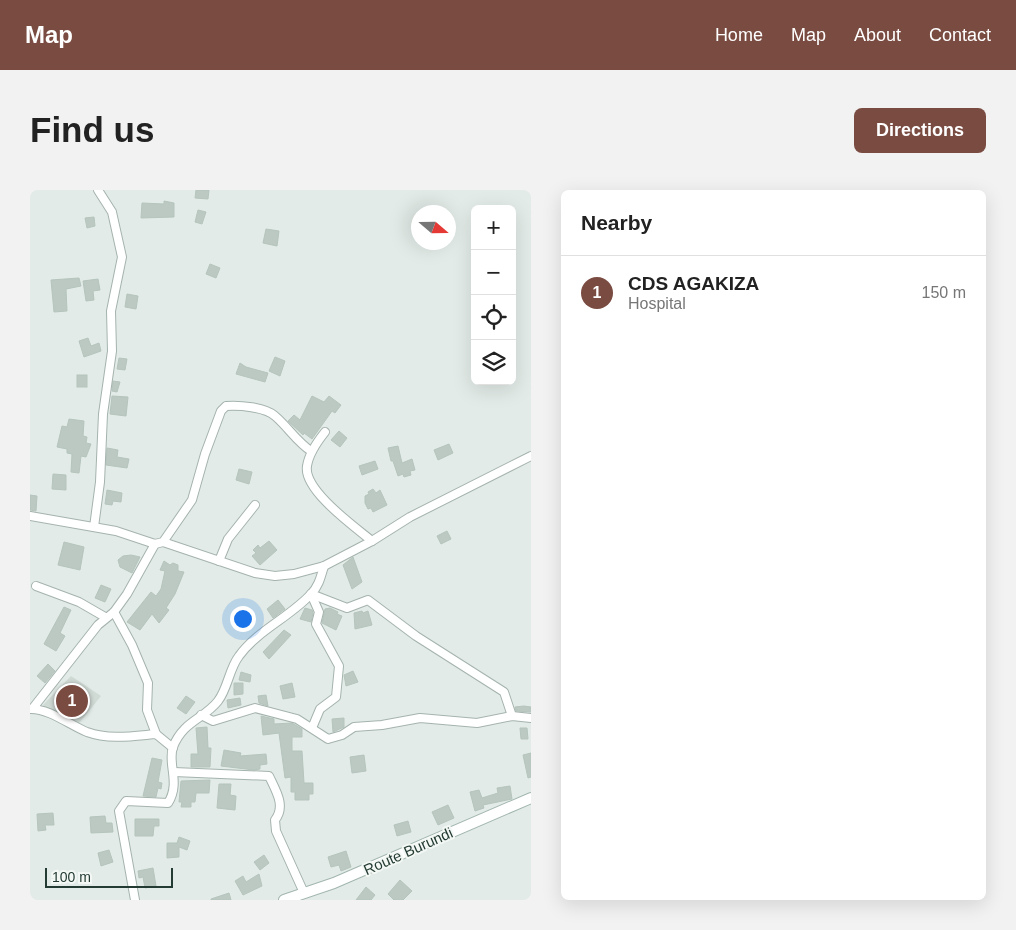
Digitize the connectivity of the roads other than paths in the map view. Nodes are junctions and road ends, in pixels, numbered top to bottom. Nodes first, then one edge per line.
1 (98, 190) edge
2 (325, 432) dead end
3 (311, 451) junction
4 (531, 456) edge
5 (255, 505) dead end
6 (30, 516) edge
7 (94, 527) junction
8 (372, 541) junction
9 (159, 543) junction
10 (219, 560) junction
11 (324, 566) junction
12 (36, 586) dead end
13 (312, 594) junction
14 (114, 612) junction
15 (105, 617) junction
16 (31, 709) edge
17 (201, 715) junction
18 (512, 716) junction
19 (531, 718) edge
20 (312, 728) junction
21 (156, 734) junction
22 (173, 748) junction
23 (174, 772) junction
24 (531, 798) edge
25 (304, 893) junction
26 (134, 900) edge
27 (284, 900) edge

1 - 7 street
2 - 3 street
3 - 8 street
3 - 9 street
4 - 8 street
5 - 10 street
6 - 7 street
7 - 9 street
8 - 11 street
9 - 10 street
9 - 14 street
10 - 11 street
11 - 13 street
12 - 15 street
13 - 17 street
13 - 18 street
13 - 20 street
14 - 15 street
14 - 21 street
15 - 16 street
16 - 21 street
17 - 20 street
17 - 22 street
18 - 19 street
18 - 20 street
21 - 22 street
22 - 23 street
23 - 25 street
23 - 26 street
24 - 25 main road, Route Burundi
25 - 27 main road, Route Burundi

